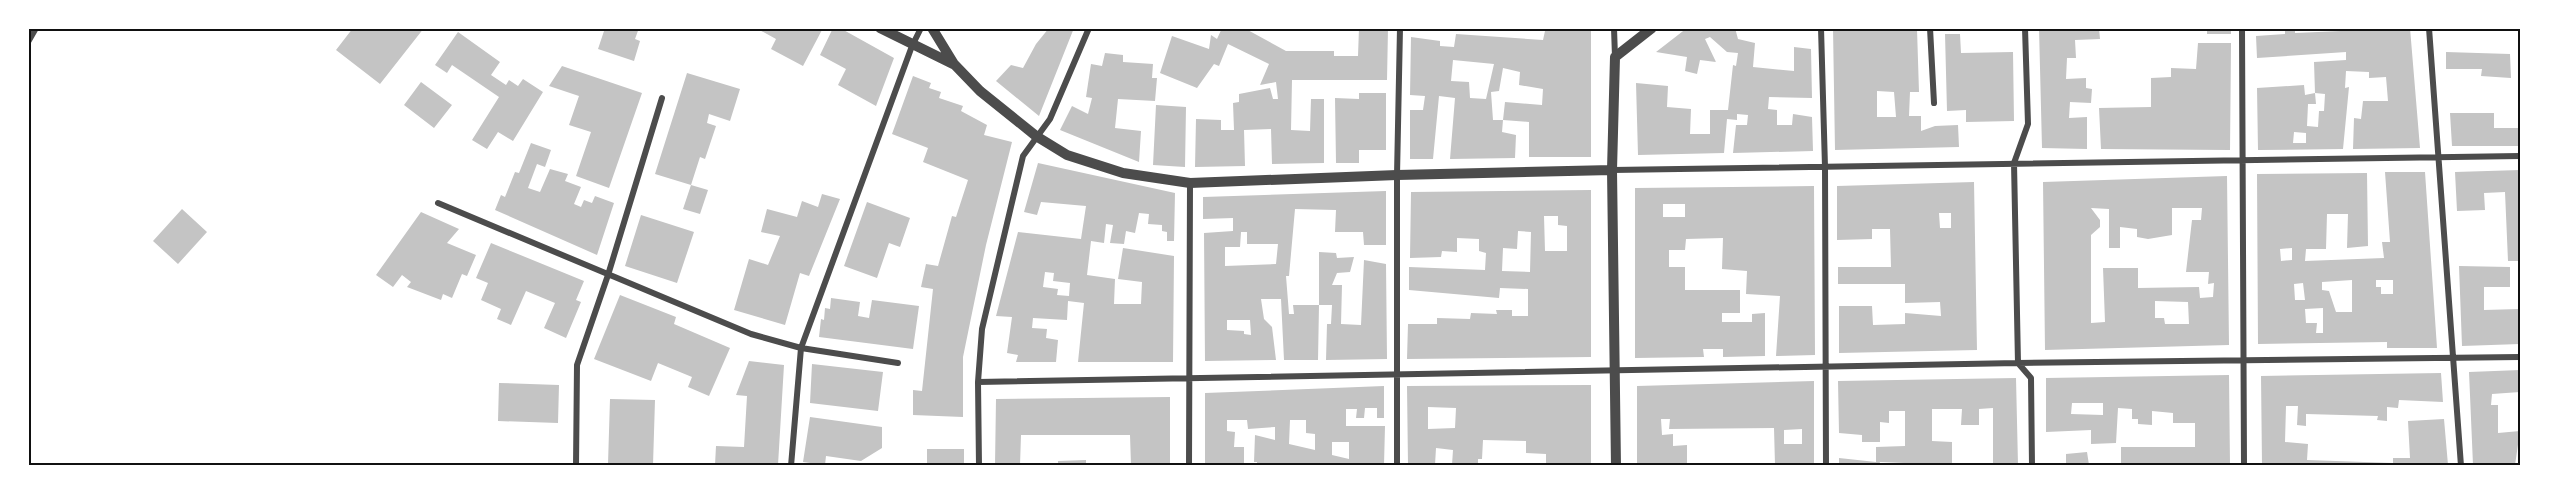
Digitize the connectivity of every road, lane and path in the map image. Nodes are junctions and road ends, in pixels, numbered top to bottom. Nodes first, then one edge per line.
1 (36, 28) edge
2 (880, 28) edge
3 (921, 28) edge
4 (932, 28) edge
5 (1089, 28) edge
6 (1400, 28) edge
7 (1614, 28) edge
8 (1652, 28) edge
9 (1821, 28) edge
10 (1930, 28) edge
11 (2025, 28) edge
12 (2242, 28) edge
13 (2429, 28) edge
14 (28, 42) edge
15 (912, 46) junction
16 (1615, 57) junction
17 (954, 64) junction
18 (662, 98) dead end
19 (1934, 103) dead end
20 (1036, 136) junction
21 (2520, 156) edge
22 (2440, 157) junction
23 (2243, 161) junction
24 (2014, 164) junction
25 (1825, 167) junction
26 (1612, 170) junction
27 (1396, 175) junction
28 (1190, 183) junction
29 (438, 203) dead end
30 (608, 275) junction
31 (801, 348) junction
32 (2520, 357) edge
33 (2454, 359) junction
34 (2244, 360) junction
35 (898, 363) dead end
36 (2018, 363) junction
37 (1826, 367) junction
38 (1615, 371) junction
39 (1397, 375) junction
40 (1190, 378) junction
41 (978, 382) junction
42 (576, 465) edge
43 (790, 465) edge
44 (979, 465) edge
45 (1189, 465) edge
46 (1397, 465) edge
47 (1616, 465) edge
48 (1826, 465) edge
49 (2032, 465) edge
50 (2244, 465) edge
51 (2461, 465) edge

1 - 14 street
2 - 15 street
3 - 15 street
4 - 17 street
5 - 20 street
6 - 27 street
7 - 16 street
8 - 16 street
9 - 25 street
10 - 19 street
11 - 24 street
12 - 23 street
13 - 22 street
15 - 17 street
15 - 31 street
16 - 26 street
17 - 20 street
18 - 30 street
20 - 28 street
20 - 41 street
21 - 22 street
22 - 23 street
22 - 33 street
23 - 24 street
23 - 34 street
24 - 25 street
24 - 36 street
25 - 26 street
25 - 37 street
26 - 27 street
26 - 38 street
27 - 28 street
27 - 39 street
28 - 40 street
29 - 30 street
30 - 31 street
30 - 42 street
31 - 35 street
31 - 43 street
32 - 33 street
33 - 34 street
33 - 51 street
34 - 36 street
34 - 50 street
36 - 37 street
36 - 49 street
37 - 38 street
37 - 48 street
38 - 39 street
38 - 47 street
39 - 40 street
39 - 46 street
40 - 41 street
40 - 45 street
41 - 44 street

